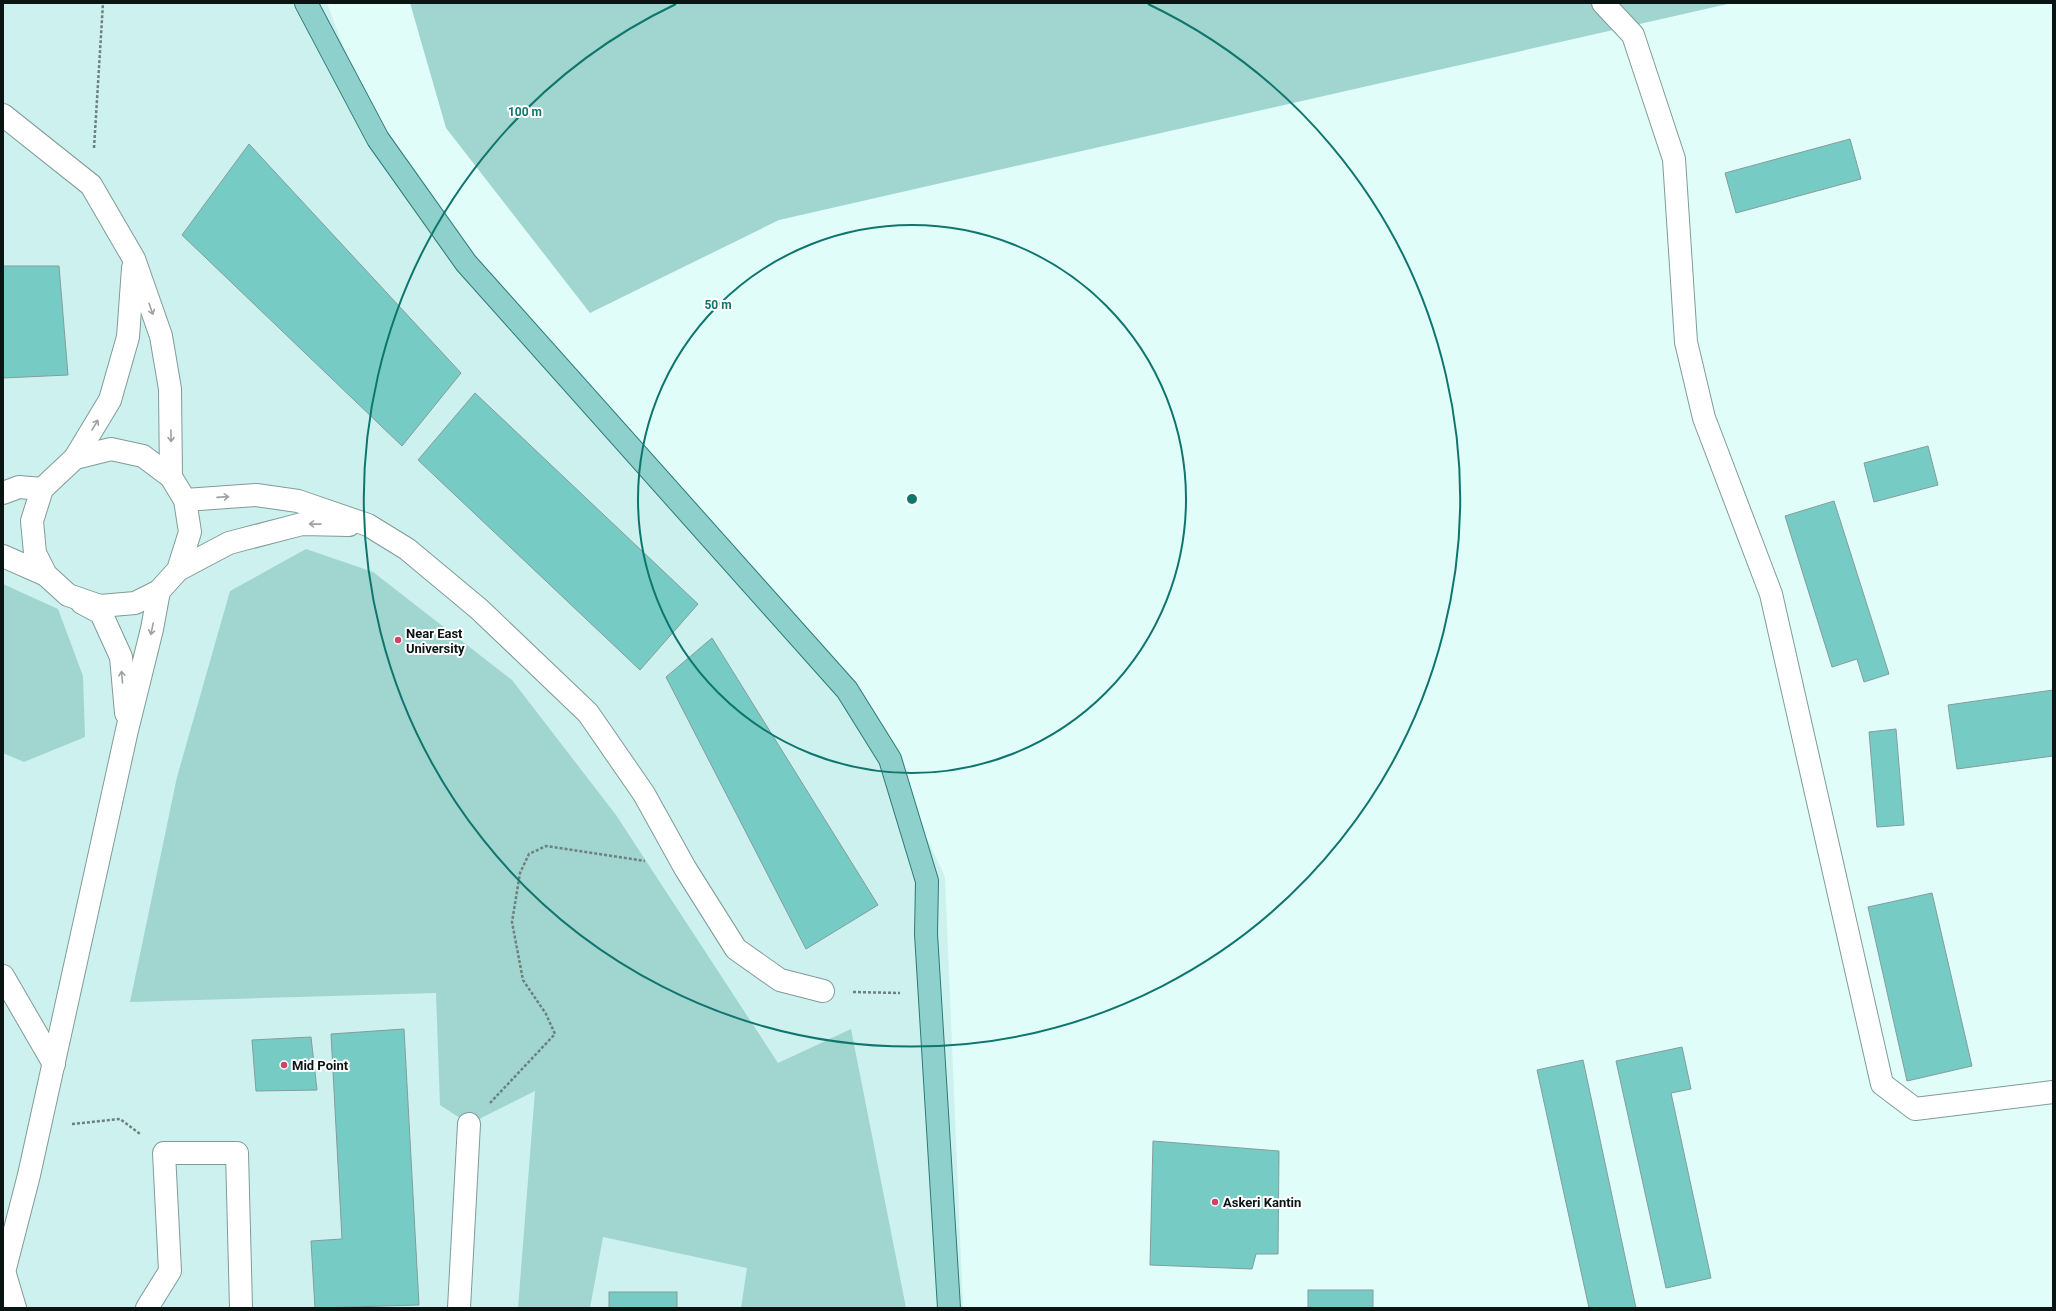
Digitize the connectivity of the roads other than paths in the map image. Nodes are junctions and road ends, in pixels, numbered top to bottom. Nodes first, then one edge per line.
1 (306, 3) edge
2 (1603, 3) edge
3 (3, 114) edge
4 (134, 259) junction
5 (75, 458) junction
6 (171, 477) junction
7 (42, 489) junction
8 (3, 492) edge
9 (184, 500) junction
10 (368, 525) junction
11 (3, 556) edge
12 (178, 570) junction
13 (46, 575) junction
14 (159, 591) junction
15 (68, 595) junction
16 (127, 730) junction
17 (3, 976) edge
18 (822, 991) road end
19 (54, 1064) junction
20 (2053, 1092) edge
21 (469, 1124) road end
22 (3, 1274) edge
23 (15, 1308) edge
24 (147, 1308) edge
25 (241, 1308) edge
26 (459, 1308) edge
27 (949, 1308) edge

1 - 27 main road
2 - 20 street
3 - 4 street
5 -> 4 street
4 -> 6 street
5 - 6 street
5 - 7 street
6 - 9 street
7 - 8 street
7 - 13 street
9 -> 10 street
9 - 12 street
10 -> 12 street
10 - 18 street
11 - 13 street
12 - 14 street
13 - 15 street
14 - 15 street
14 -> 16 street
16 -> 15 street
16 - 19 street
17 - 19 street
19 - 22 street
21 - 26 street
22 - 23 street
24 - 25 street

